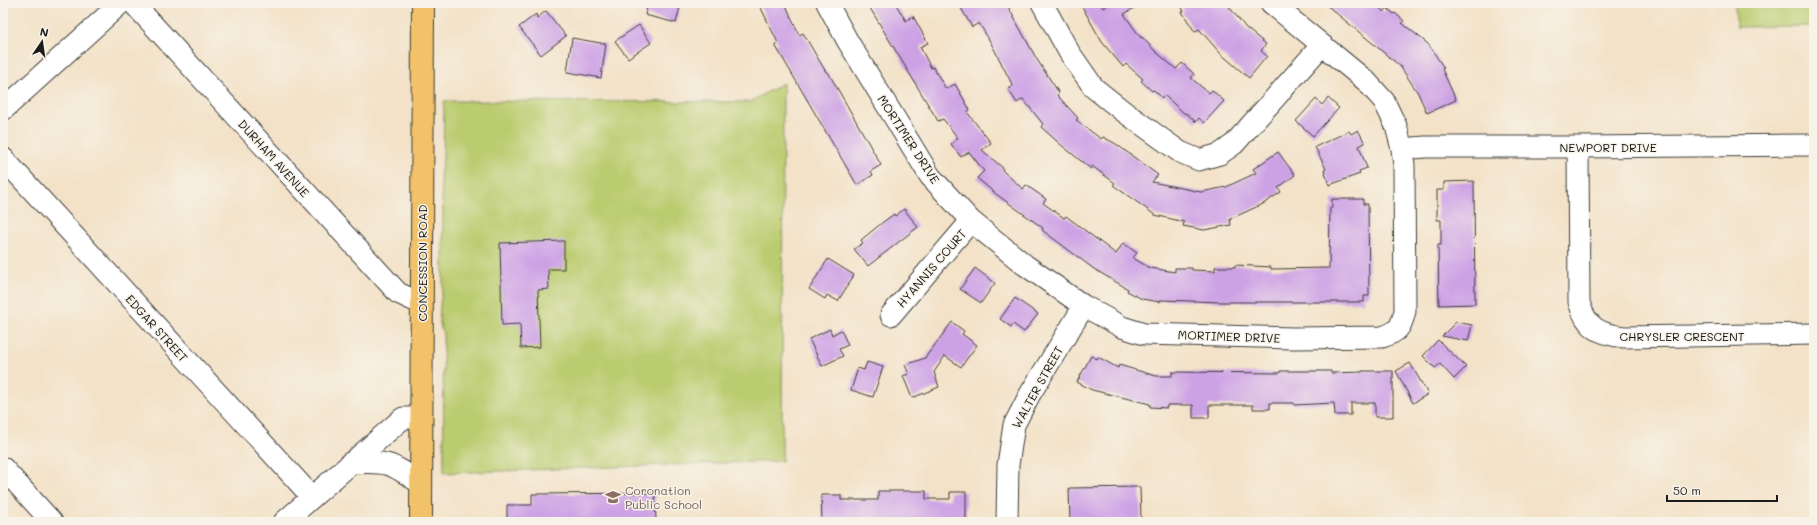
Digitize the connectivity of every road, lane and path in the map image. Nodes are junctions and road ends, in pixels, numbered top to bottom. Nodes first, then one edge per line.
1 (121, 3) edge
2 (133, 3) edge
3 (423, 3) edge
4 (828, 3) edge
5 (1042, 3) edge
6 (1270, 3) edge
7 (1321, 46) junction
8 (3, 110) edge
9 (1814, 145) edge
10 (1578, 147) junction
11 (1402, 149) junction
12 (3, 158) edge
13 (971, 221) junction
14 (422, 304) junction
15 (1084, 306) junction
16 (890, 315) dead end
17 (1814, 334) edge
18 (421, 418) junction
19 (350, 463) junction
20 (3, 468) edge
21 (421, 484) junction
22 (312, 497) junction
23 (52, 522) edge
24 (284, 522) edge
25 (421, 522) edge
26 (1007, 522) edge

1 - 8 street
2 - 14 street, DURHAM AVENUE
3 - 14 main road, CONCESSION ROAD
4 - 13 street, MORTIMER DRIVE
5 - 7 street
6 - 7 street, MORTIMER DRIVE
7 - 11 street, MORTIMER DRIVE
9 - 10 street, NEWPORT DRIVE
10 - 11 street, NEWPORT DRIVE
10 - 17 street, CHRYSLER CRESCENT
11 - 15 street, MORTIMER DRIVE
12 - 22 street, EDGAR STREET
13 - 15 street, MORTIMER DRIVE
13 - 16 street, HYANNIS COURT
14 - 18 main road, CONCESSION ROAD
15 - 26 street, WALTER STREET
18 - 19 street
18 - 21 main road, CONCESSION ROAD
19 - 21 street
19 - 22 street
20 - 23 street
21 - 25 main road, CONCESSION ROAD
22 - 24 street

